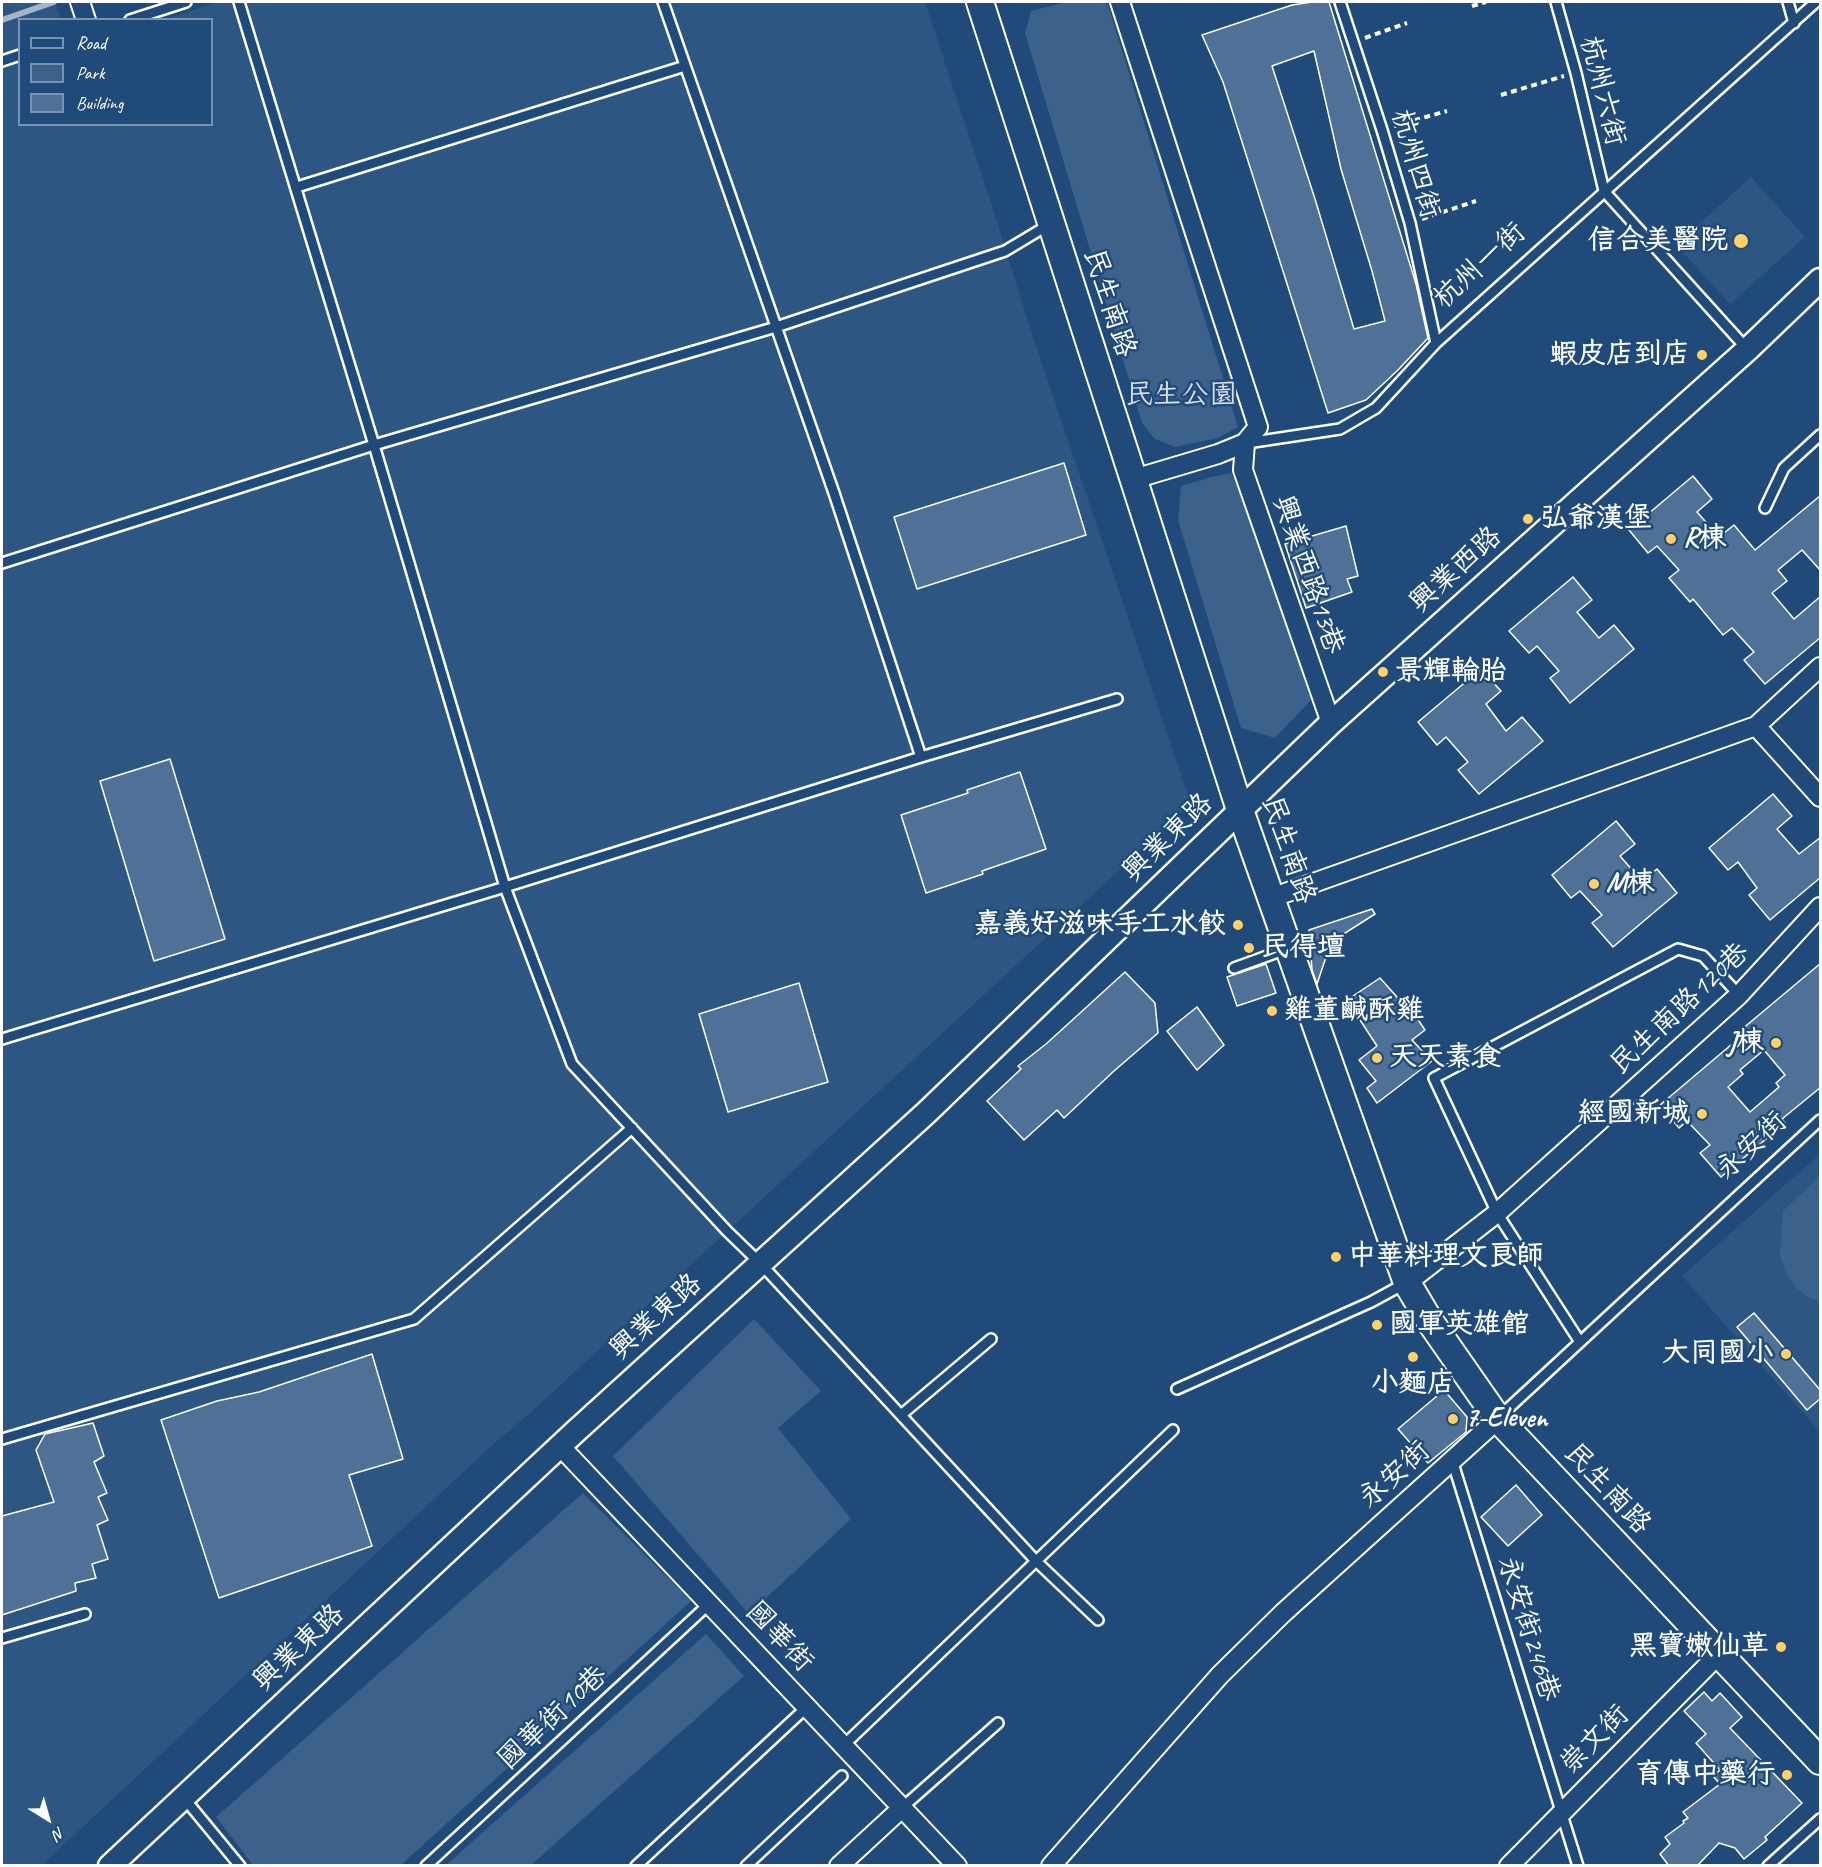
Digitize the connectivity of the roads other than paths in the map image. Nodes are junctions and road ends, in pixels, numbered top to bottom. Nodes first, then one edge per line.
1 (80, 2) edge
2 (186, 2) edge
3 (239, 2) edge
4 (663, 2) edge
5 (1120, 2) edge
6 (1340, 2) edge
7 (1556, 2) edge
8 (1788, 2) edge
9 (1816, 2) edge
10 (984, 3) edge
11 (85, 18) edge
12 (136, 18) edge
13 (1794, 23) junction
14 (18, 56) edge
15 (2, 61) edge
16 (685, 66) junction
17 (297, 188) junction
18 (1604, 191) junction
19 (1050, 224) junction
20 (1821, 280) edge
21 (776, 327) junction
22 (1436, 343) junction
23 (1748, 349) junction
24 (1821, 435) edge
25 (1245, 443) junction
26 (374, 445) junction
27 (1134, 479) junction
28 (1765, 508) dead end
29 (2, 562) edge
30 (1821, 667) edge
31 (1117, 699) dead end
32 (1331, 723) junction
33 (1756, 726) junction
34 (921, 757) junction
35 (1821, 797) edge
36 (1240, 810) junction
37 (505, 886) junction
38 (1271, 898) junction
39 (1821, 907) edge
40 (1289, 948) junction
41 (1234, 968) dead end
42 (1739, 995) junction
43 (2, 1039) edge
44 (1821, 1120) edge
45 (632, 1128) junction
46 (1497, 1213) junction
47 (761, 1263) junction
48 (1407, 1283) junction
49 (991, 1339) dead end
50 (1580, 1342) junction
51 (1177, 1389) dead end
52 (901, 1415) junction
53 (1498, 1419) junction
54 (1173, 1430) dead end
55 (2, 1439) edge
56 (560, 1446) junction
57 (1452, 1460) junction
58 (1036, 1561) junction
59 (710, 1603) junction
60 (86, 1614) dead end
61 (1098, 1620) dead end
62 (2, 1638) edge
63 (1720, 1653) junction
64 (808, 1706) junction
65 (998, 1723) dead end
66 (844, 1745) junction
67 (1821, 1761) edge
68 (842, 1776) dead end
69 (183, 1797) junction
70 (903, 1807) junction
71 (1562, 1812) junction
72 (1821, 1819) edge
73 (110, 1866) edge
74 (240, 1866) edge
75 (426, 1866) edge
76 (636, 1866) edge
77 (746, 1866) edge
78 (839, 1866) edge
79 (957, 1866) edge
80 (1051, 1866) edge
81 (1509, 1866) edge
82 (1578, 1866) edge
83 (1768, 1866) edge

1 - 11 street
2 - 12 lane
3 - 17 lane
4 - 16 lane
5 - 25 street
6 - 22 lane, 杭州四街
7 - 18 lane, 杭州六街
8 - 13 lane
9 - 13 lane, 杭州一街
10 - 19 main road, 民生南路
13 - 18 lane, 杭州一街
14 - 15 lane
16 - 17 lane
16 - 21 lane
17 - 26 lane
18 - 22 lane, 杭州一街
18 - 23 lane
19 - 21 lane
19 - 27 main road, 民生南路
20 - 23 street, 興業西路
21 - 26 lane
21 - 34 lane
22 - 25 lane, 杭州一街
23 - 32 street, 興業西路
24 - 28 lane
25 - 27 street, 杭州一街
25 - 32 street, 興業西路13巷
26 - 29 lane
26 - 37 lane
27 - 36 main road, 民生南路
30 - 33 street
31 - 34 lane
32 - 36 street, 興業西路
33 - 35 street
33 - 38 street
34 - 37 lane
36 - 38 main road, 民生南路
36 - 47 street, 興業東路
37 - 43 lane
37 - 45 lane
38 - 40 main road, 民生南路
39 - 42 street, 民生南路120巷
40 - 41 lane
40 - 48 main road, 民生南路
42 - 46 street, 民生南路120巷
42 - 46 lane
44 - 50 lane, 永安街
45 - 47 lane
45 - 55 lane
46 - 48 street, 民生南路120巷
46 - 50 lane
47 - 52 lane
47 - 56 street, 興業東路
48 - 51 lane
48 - 53 main road, 民生南路
49 - 52 lane
50 - 53 lane, 永安街
52 - 58 lane
53 - 57 street, 永安街
53 - 63 main road, 民生南路
54 - 58 lane
56 - 59 street, 國華街
56 - 69 street, 興業東路
57 - 71 lane, 永安街246巷
57 - 80 street, 永安街
58 - 61 lane
58 - 66 lane
59 - 64 street, 國華街
59 - 75 lane, 國華街10巷
60 - 62 lane
63 - 67 main road, 民生南路
63 - 71 street, 崇文街
64 - 66 street, 國華街
64 - 76 lane
65 - 70 lane
66 - 70 street, 國華街
68 - 77 lane
69 - 73 street, 興業東路
69 - 74 lane
70 - 78 street
70 - 79 street, 國華街
71 - 81 street, 崇文街
71 - 82 lane, 永安街246巷
72 - 83 lane

